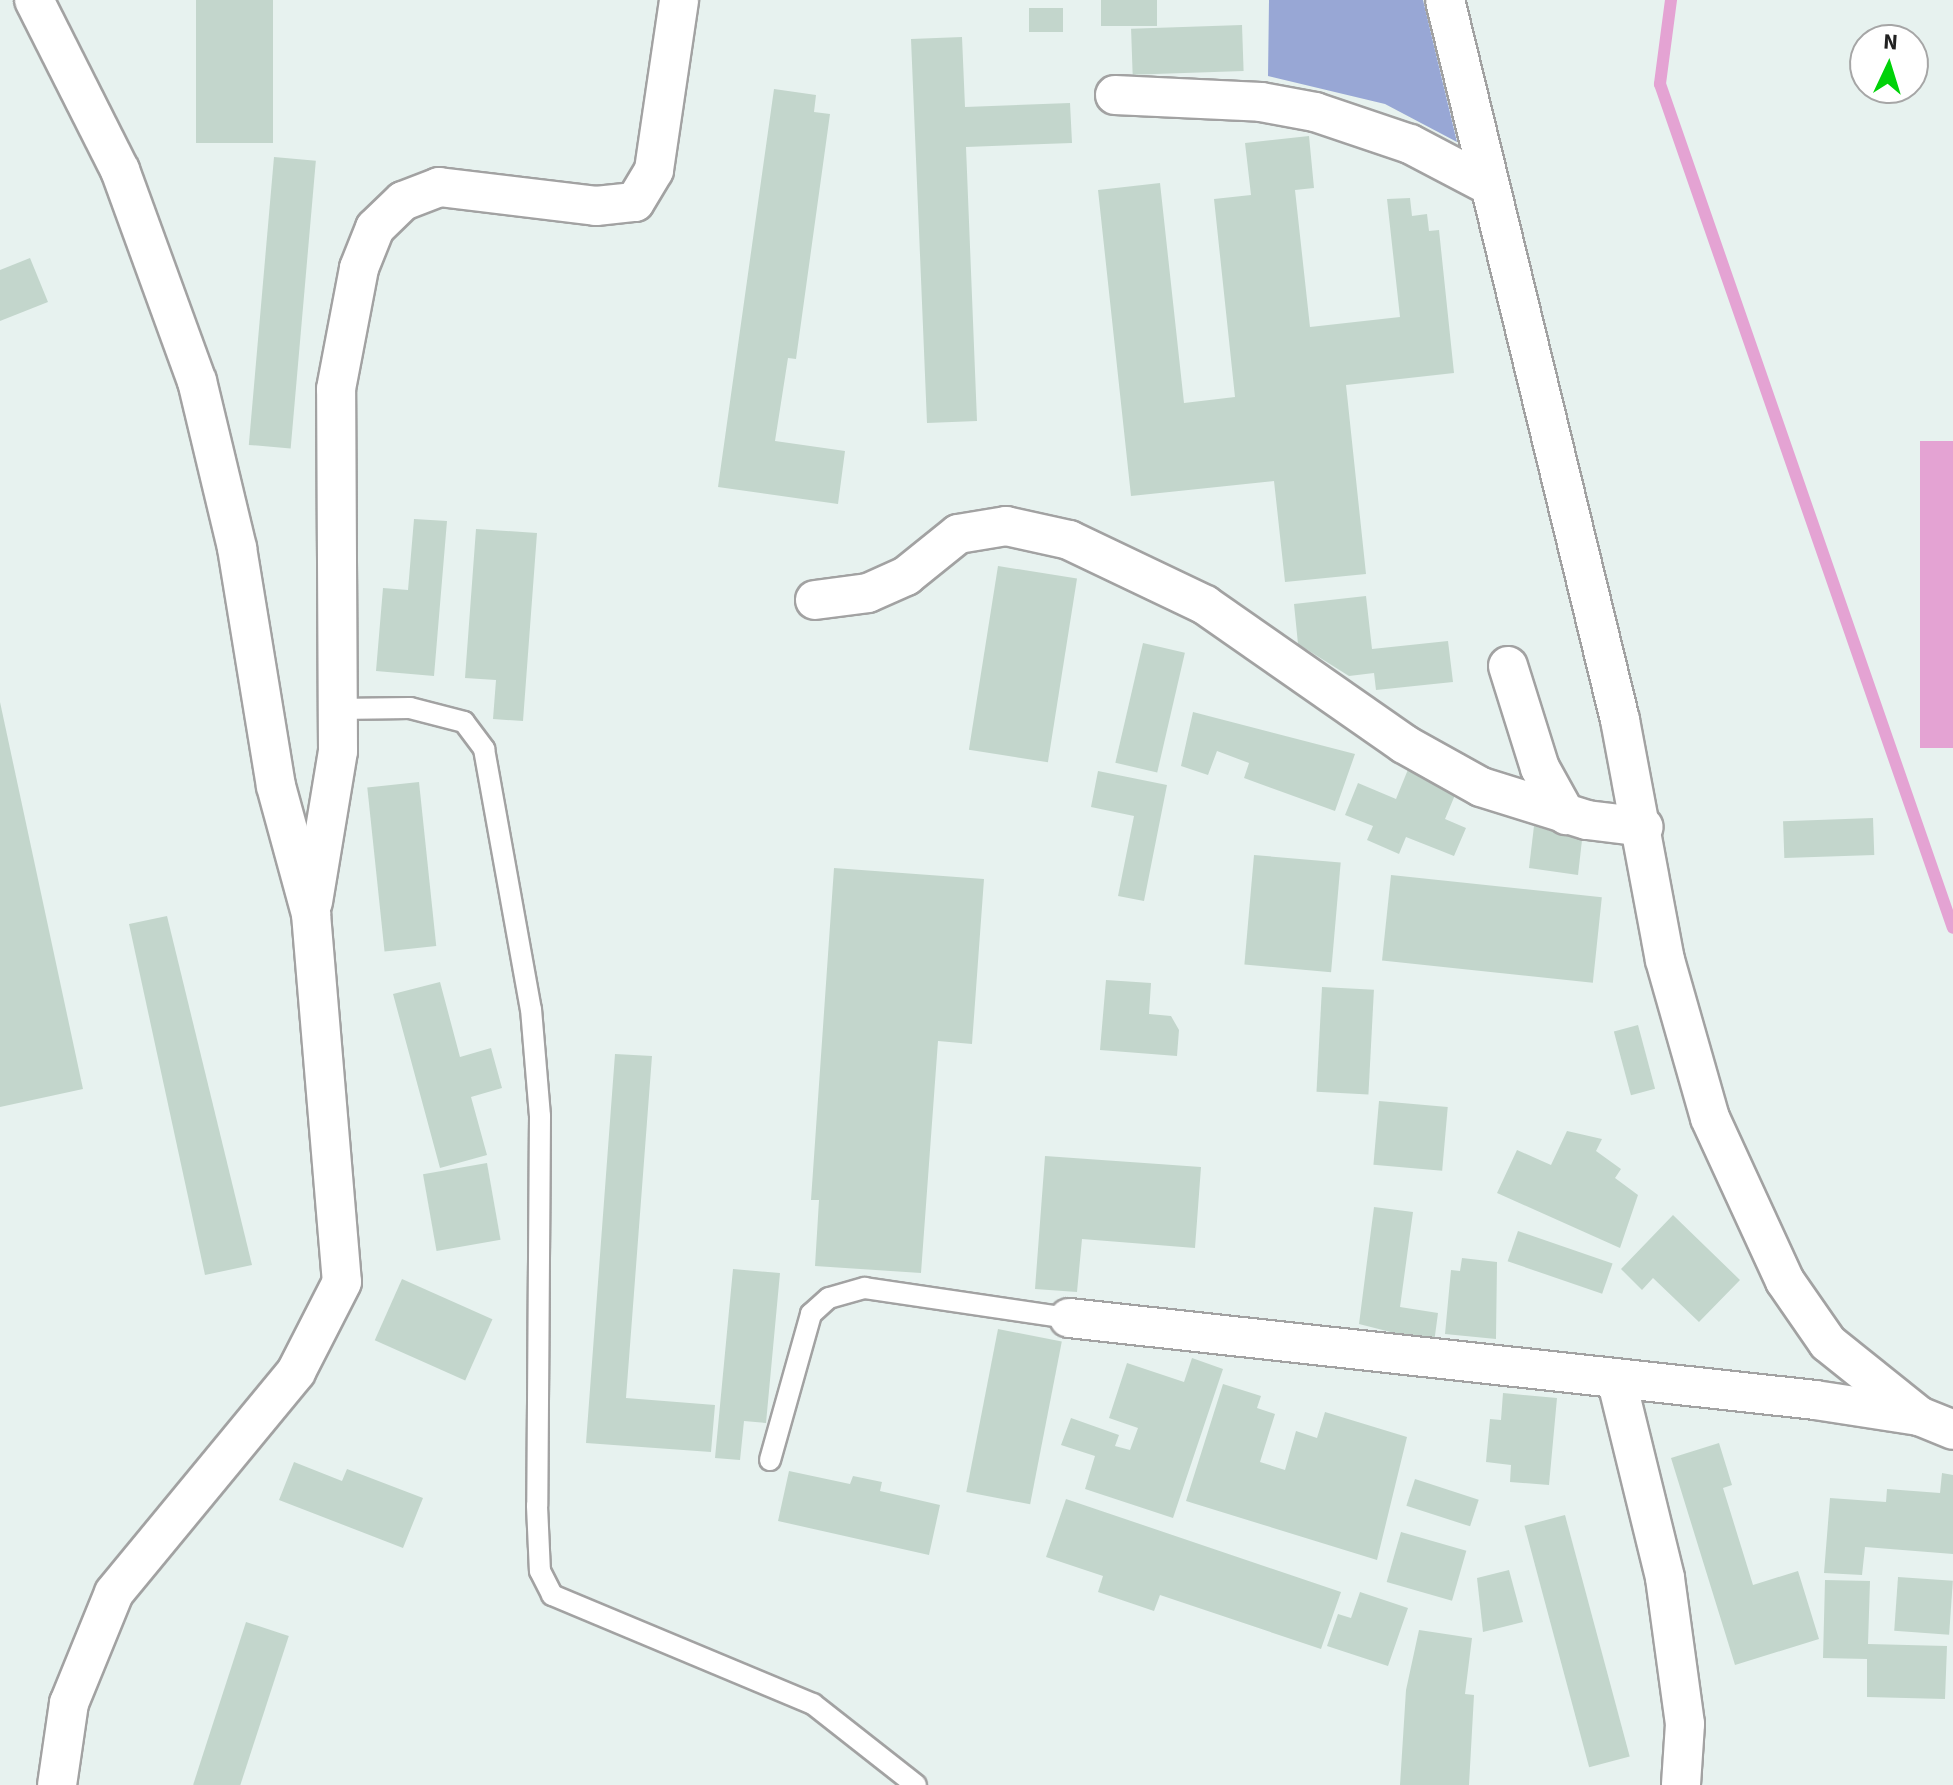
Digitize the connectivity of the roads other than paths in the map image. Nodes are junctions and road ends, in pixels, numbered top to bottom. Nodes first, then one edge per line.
1 (34, 0) edge
2 (679, 0) edge
3 (1445, 0) edge
4 (1115, 95) dead end
5 (1488, 185) junction
6 (815, 600) dead end
7 (1508, 666) dead end
8 (338, 709) junction
9 (1566, 815) junction
10 (1644, 827) junction
11 (311, 914) junction
12 (1069, 1318) joint
13 (1616, 1378) junction
14 (1936, 1423) edge
15 (770, 1460) dead end
16 (57, 1785) edge
17 (916, 1785) edge
18 (1681, 1785) edge

1 - 11 street
2 - 8 street
3 - 5 street
4 - 5 street
5 - 10 street
6 - 9 street
7 - 9 street
8 - 11 street
8 - 17 lane
9 - 10 street
10 - 14 street
11 - 16 street
12 - 13 street
12 - 15 lane
13 - 14 street
13 - 18 street

